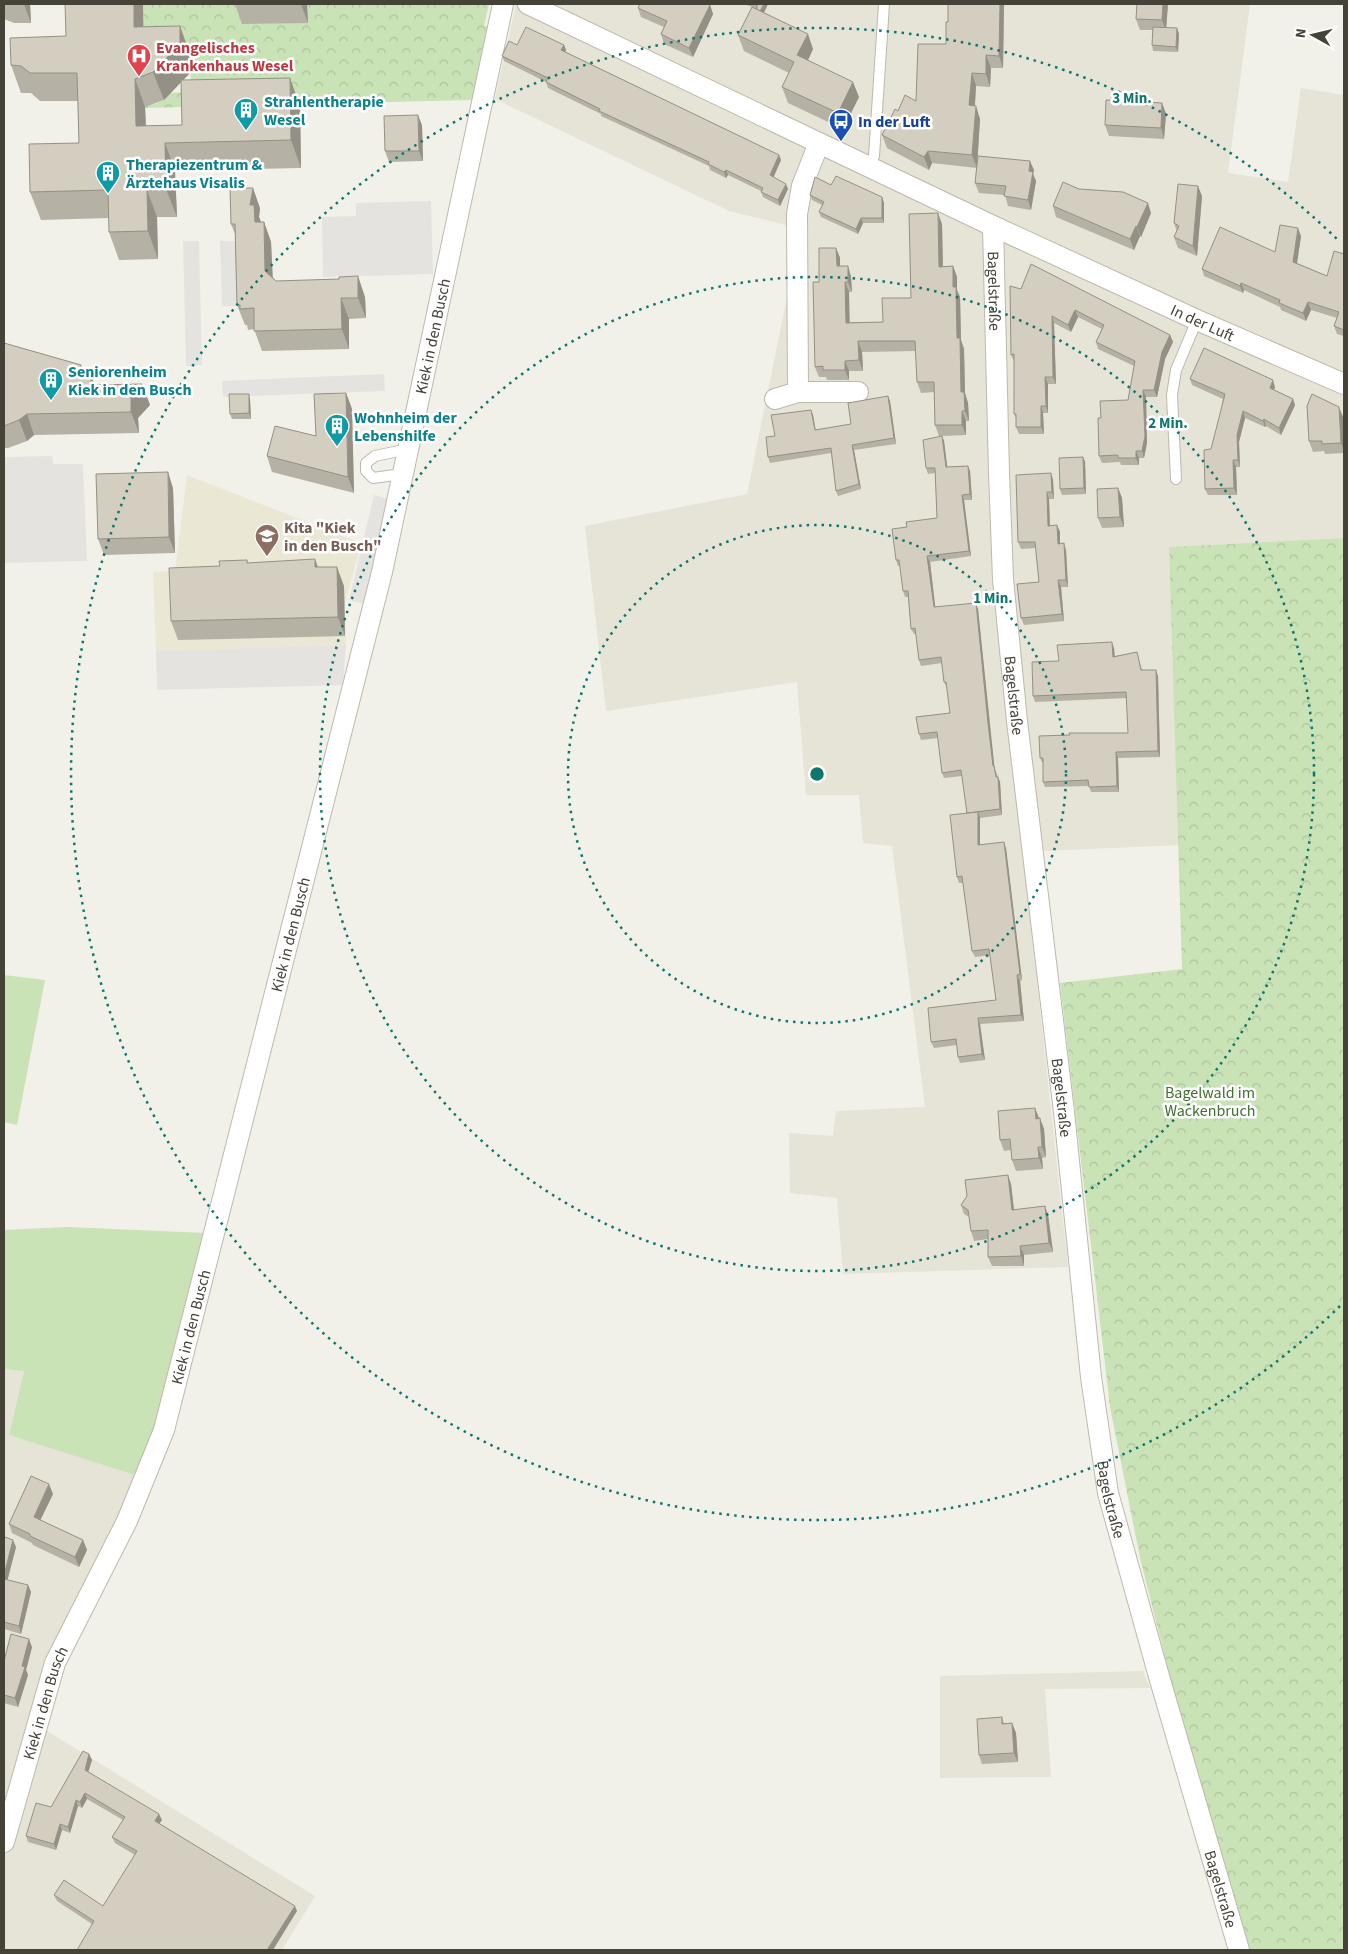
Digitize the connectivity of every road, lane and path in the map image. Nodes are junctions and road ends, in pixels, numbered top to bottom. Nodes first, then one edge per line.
1 (502, 4) edge
2 (528, 4) edge
3 (884, 4) edge
4 (819, 143) junction
5 (870, 168) junction
6 (993, 226) junction
7 (1197, 320) junction
8 (1344, 384) edge
9 (798, 392) junction
10 (858, 392) dead end
11 (775, 399) dead end
12 (408, 450) junction
13 (402, 474) junction
14 (1176, 479) dead end
15 (4, 1842) edge
16 (1239, 1950) edge

1 - 12 street, Kiek in den Busch
2 - 4 street, In der Luft
3 - 5 lane
4 - 5 street, In der Luft
4 - 9 street
5 - 6 street, In der Luft
6 - 7 street, In der Luft
6 - 16 street, Bagelstraße
7 - 8 street, In der Luft
7 - 14 lane
9 - 10 street
9 - 11 street
12 - 13 street, Kiek in den Busch
12 - 13 lane
13 - 15 street, Kiek in den Busch

